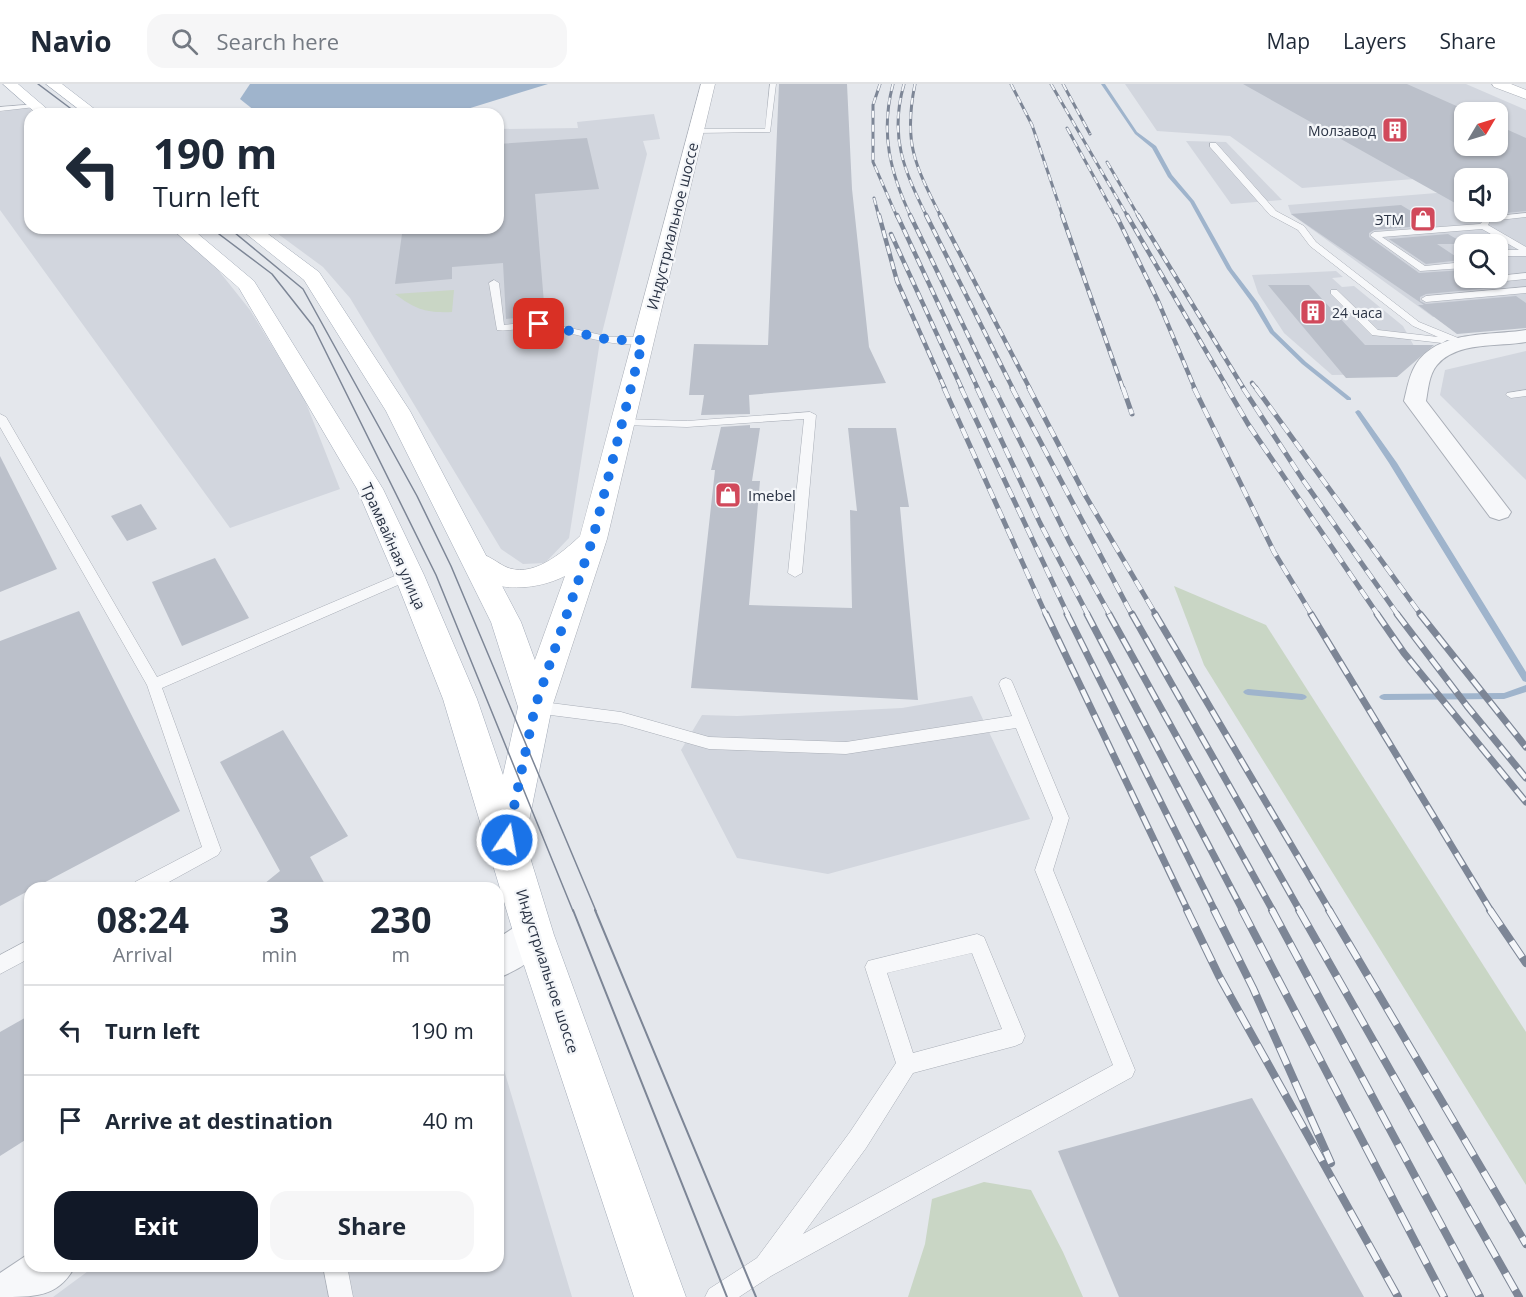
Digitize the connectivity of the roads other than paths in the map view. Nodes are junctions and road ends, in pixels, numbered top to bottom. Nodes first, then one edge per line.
1 (10, 84) edge
2 (53, 84) edge
3 (708, 84) edge
4 (773, 84) edge
5 (1499, 84) edge
6 (1526, 95) edge
7 (39, 108) edge
8 (86, 108) edge
9 (0, 109) edge
10 (24, 110) edge
11 (696, 131) junction
12 (1213, 145) dead end
13 (1526, 216) edge
14 (1483, 226) junction
15 (187, 234) edge
16 (256, 234) edge
17 (1526, 252) edge
18 (1508, 253) edge
19 (1526, 260) edge
20 (1508, 262) edge
21 (1454, 266) edge
22 (1526, 276) edge
23 (1508, 278) edge
24 (494, 283) dead end
25 (1526, 290) edge
26 (1334, 292) dead end
27 (1426, 299) dead end
28 (1526, 336) edge
29 (643, 340) junction
30 (1460, 342) junction
31 (1526, 393) edge
32 (1511, 395) dead end
33 (0, 417) edge
34 (622, 422) junction
35 (1498, 512) dead end
36 (593, 538) junction
37 (475, 561) junction
38 (795, 573) dead end
39 (409, 575) junction
40 (1006, 684) dead end
41 (154, 685) junction
42 (535, 707) junction
43 (1021, 721) junction
44 (507, 840) junction
45 (152, 882) edge
46 (534, 935) junction
47 (24, 951) edge
48 (504, 956) edge
49 (0, 964) edge
50 (907, 1065) junction
51 (763, 1268) junction
52 (43, 1272) edge
53 (336, 1272) edge
54 (6, 1297) edge
55 (341, 1297) edge
56 (660, 1297) edge
57 (717, 1297) edge

1 - 7 main road
2 - 8 main road
3 - 11 main road, Индустриальное шоссе
4 - 11 lane
5 - 6 main road
9 - 10 lane
11 - 29 main road, Индустриальное шоссе
12 - 30 lane
13 - 14 lane
14 - 17 lane
14 - 21 lane
15 - 39 main road, Трамвайная улица
16 - 37 main road
17 - 18 lane
19 - 20 lane
22 - 23 lane
24 - 29 lane
25 - 27 lane
26 - 30 lane
28 - 30 street
29 - 34 main road, Индустриальное шоссе
30 - 35 street
31 - 32 lane
33 - 41 lane
34 - 36 main road, Индустриальное шоссе
34 - 38 lane
36 - 37 main road
36 - 42 main road, Индустриальное шоссе
37 - 42 main road
39 - 41 lane
39 - 44 main road, Трамвайная улица
40 - 43 lane
41 - 45 lane
42 - 43 lane
42 - 44 main road, Индустриальное шоссе
43 - 51 lane
44 - 46 main road, Индустриальное шоссе
46 - 48 street
46 - 56 main road, Индустриальное шоссе
47 - 49 lane
50 - 50 lane
50 - 51 lane
51 - 57 lane
52 - 54 street
53 - 55 lane

